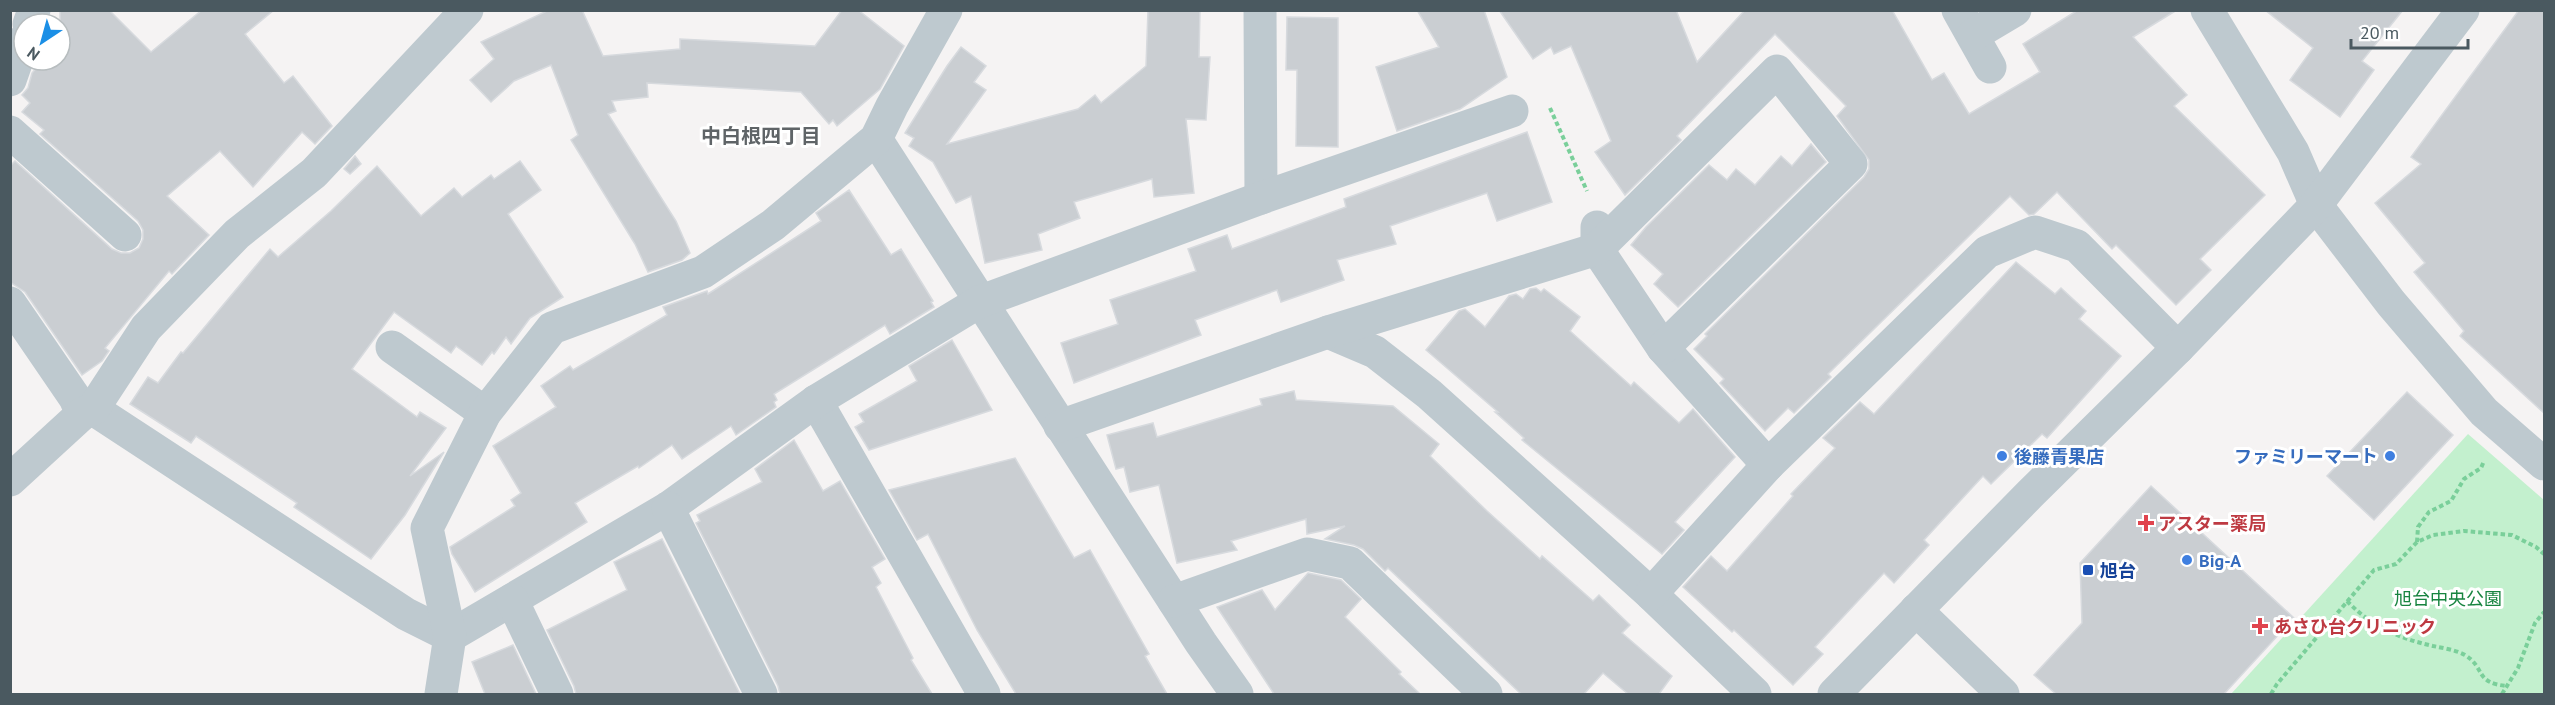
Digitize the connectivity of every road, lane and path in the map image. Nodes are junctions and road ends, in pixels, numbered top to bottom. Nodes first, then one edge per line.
1 (467, 10) edge
2 (946, 10) edge
3 (1260, 10) edge
4 (2015, 10) edge
5 (2207, 10) edge
6 (2463, 10) edge
7 (1965, 23) edge
8 (1990, 67) dead end
9 (1512, 111) joint
10 (10, 132) edge
11 (876, 139) junction
12 (1261, 198) junction
13 (2316, 205) junction
14 (1597, 233) junction
15 (125, 235) dead end
16 (979, 302) junction
17 (10, 303) edge
18 (1328, 332) junction
19 (392, 347) dead end
20 (1663, 348) junction
21 (2178, 348) junction
22 (816, 401) junction
23 (88, 412) junction
24 (485, 413) junction
25 (1060, 426) junction
26 (2484, 459) dead end
27 (2544, 464) edge
28 (1768, 465) junction
29 (10, 480) edge
30 (668, 508) junction
31 (2417, 542) junction
32 (2544, 554) edge
33 (1651, 594) junction
34 (512, 600) junction
35 (1174, 601) junction
36 (2347, 601) junction
37 (1916, 610) junction
38 (2544, 612) edge
39 (450, 636) junction
40 (2507, 686) junction
41 (441, 694) edge
42 (556, 694) edge
43 (761, 694) edge
44 (984, 694) edge
45 (1237, 694) edge
46 (1486, 694) edge
47 (1755, 694) edge
48 (1834, 694) edge
49 (2003, 694) edge
50 (2271, 694) edge
51 (2502, 694) edge

1 - 23 street
2 - 11 street
3 - 12 street
4 - 7 street
5 - 13 street
6 - 13 street
7 - 8 street
9 - 12 street
9 - 14 path
10 - 15 street
11 - 16 street
11 - 24 street
12 - 16 street
13 - 21 street
13 - 27 street
14 - 18 street
14 - 20 street
14 - 20 street
16 - 22 street
16 - 25 street
17 - 23 street
18 - 25 street
18 - 33 street
19 - 24 street
20 - 28 street
21 - 28 street
21 - 37 street
22 - 30 street
22 - 44 street
23 - 29 street
23 - 39 street
24 - 39 street
25 - 35 street
26 - 31 path
28 - 33 street
30 - 34 street
30 - 43 street
31 - 32 path
31 - 36 path
33 - 47 street
34 - 39 street
34 - 42 street
35 - 45 street
35 - 46 street
36 - 40 path
36 - 50 path
37 - 48 street
37 - 49 street
38 - 40 path
39 - 41 street
40 - 51 path

